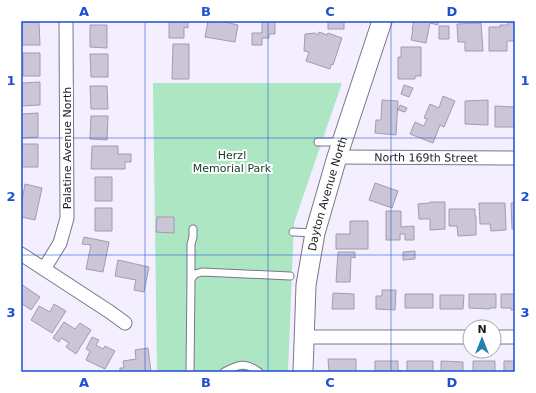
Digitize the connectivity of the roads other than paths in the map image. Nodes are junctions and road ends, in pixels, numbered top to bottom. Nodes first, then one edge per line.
1 (66, 21) edge
2 (382, 21) edge
3 (318, 142) dead end
4 (340, 149) junction
5 (515, 158) edge
6 (193, 229) dead end
7 (293, 232) dead end
8 (315, 233) junction
9 (21, 254) edge
10 (44, 269) junction
11 (290, 276) dead end
12 (191, 279) junction
13 (125, 323) dead end
14 (304, 337) junction
15 (462, 337) edge
16 (502, 337) edge
17 (515, 337) edge
18 (190, 372) edge
19 (224, 372) edge
20 (259, 372) edge
21 (303, 372) edge

1 - 10 street, Palatine Avenue North
2 - 4 street, Dayton Avenue North
3 - 4 lane
4 - 5 street, North 169th Street
4 - 8 street, Dayton Avenue North
6 - 12 lane
7 - 8 lane
8 - 14 street, Dayton Avenue North
9 - 10 street
10 - 13 street
11 - 12 lane
12 - 18 lane
14 - 15 street
14 - 21 street, Dayton Avenue North
16 - 17 street
19 - 20 lane

